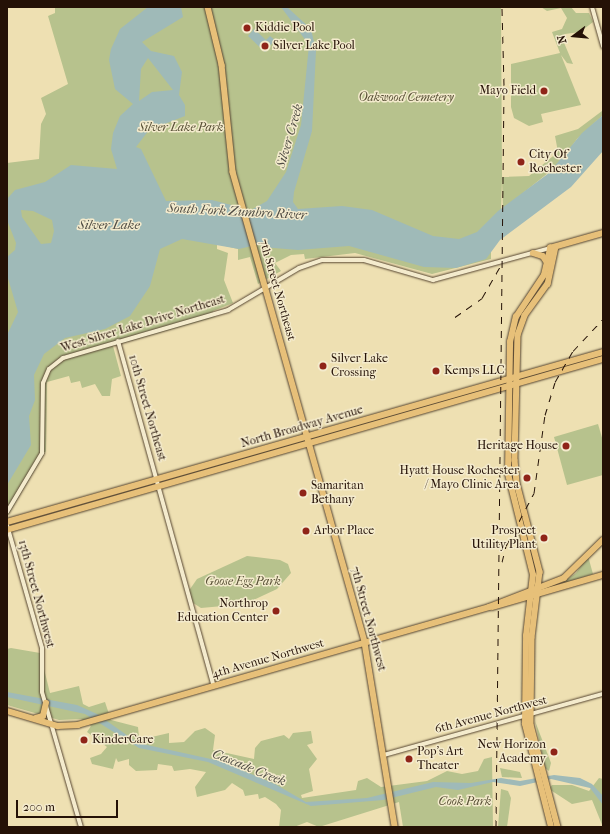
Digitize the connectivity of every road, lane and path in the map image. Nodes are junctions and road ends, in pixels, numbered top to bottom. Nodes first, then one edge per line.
1 (208, 7) edge
2 (592, 7) edge
3 (603, 46) edge
4 (603, 233) edge
5 (553, 248) junction
6 (533, 253) junction
7 (547, 262) junction
8 (265, 288) junction
9 (118, 341) junction
10 (603, 352) edge
11 (603, 359) edge
12 (515, 377) junction
13 (509, 379) junction
14 (515, 384) junction
15 (509, 386) junction
16 (495, 389) junction
17 (508, 402) junction
18 (307, 437) junction
19 (309, 444) junction
20 (158, 483) junction
21 (7, 512) edge
22 (7, 527) edge
23 (603, 540) edge
24 (540, 574) junction
25 (603, 575) edge
26 (554, 582) junction
27 (538, 591) junction
28 (531, 593) junction
29 (519, 600) junction
30 (489, 607) junction
31 (529, 608) junction
32 (365, 643) junction
33 (214, 686) junction
34 (603, 694) edge
35 (46, 703) junction
36 (7, 711) edge
37 (530, 714) junction
38 (524, 716) junction
39 (35, 718) junction
40 (52, 724) junction
41 (384, 755) junction
42 (81, 827) edge
43 (395, 827) edge
44 (551, 827) edge
45 (558, 827) edge

1 - 8 main road, 7th Street Northeast
2 - 3 street
4 - 5 main road
5 - 6 street, West Silver Lake Drive Northeast
5 - 7 main road
5 - 12 main road
6 - 7 main road
6 - 8 street, West Silver Lake Drive Northeast
7 - 13 main road
8 - 9 street, West Silver Lake Drive Northeast
8 - 18 main road, 7th Street Northeast
9 - 20 street, 10th Street Northeast
9 - 21 street, West Silver Lake Drive Northeast
10 - 12 main road, North Broadway Avenue
11 - 14 main road, North Broadway Avenue
12 - 13 main road, North Broadway Avenue
12 - 14 main road
13 - 15 main road
13 - 18 main road, North Broadway Avenue
14 - 15 main road, North Broadway Avenue
14 - 24 main road
15 - 16 main road, North Broadway Avenue
15 - 17 main road
16 - 17 main road
16 - 19 main road, North Broadway Avenue
17 - 28 main road
18 - 19 main road, 7th Street Northeast
18 - 20 main road, North Broadway Avenue
19 - 20 main road, North Broadway Avenue
19 - 32 main road, 7th Street Northwest
20 - 22 main road, North Broadway Avenue
20 - 33 street, 10th Street Northeast
22 - 35 street, 13th Street Northwest
23 - 26 main road
24 - 26 main road
24 - 27 main road
25 - 27 main road, 4th Avenue Northwest
26 - 27 main road
27 - 28 main road, 4th Avenue Northwest
27 - 37 main road
28 - 29 main road, 4th Avenue Northwest
28 - 30 main road, 4th Avenue Northwest
28 - 31 main road
29 - 30 main road, 4th Avenue Northwest
29 - 31 main road
30 - 32 main road, 4th Avenue Northwest
31 - 38 main road
32 - 33 main road, 4th Avenue Northwest
32 - 41 main road, 7th Street Northwest
33 - 40 main road, 4th Avenue Northwest
34 - 37 street, 6th Avenue Northwest
35 - 39 main road
35 - 40 street, 13th Street Northwest
36 - 39 main road, 4th Avenue Northwest
37 - 38 street, 6th Avenue Northwest
37 - 45 main road
38 - 41 street, 6th Avenue Northwest
38 - 44 main road
39 - 40 main road, 4th Avenue Northwest
40 - 42 street, 13th Street Northwest
41 - 43 main road, 7th Street Northwest

